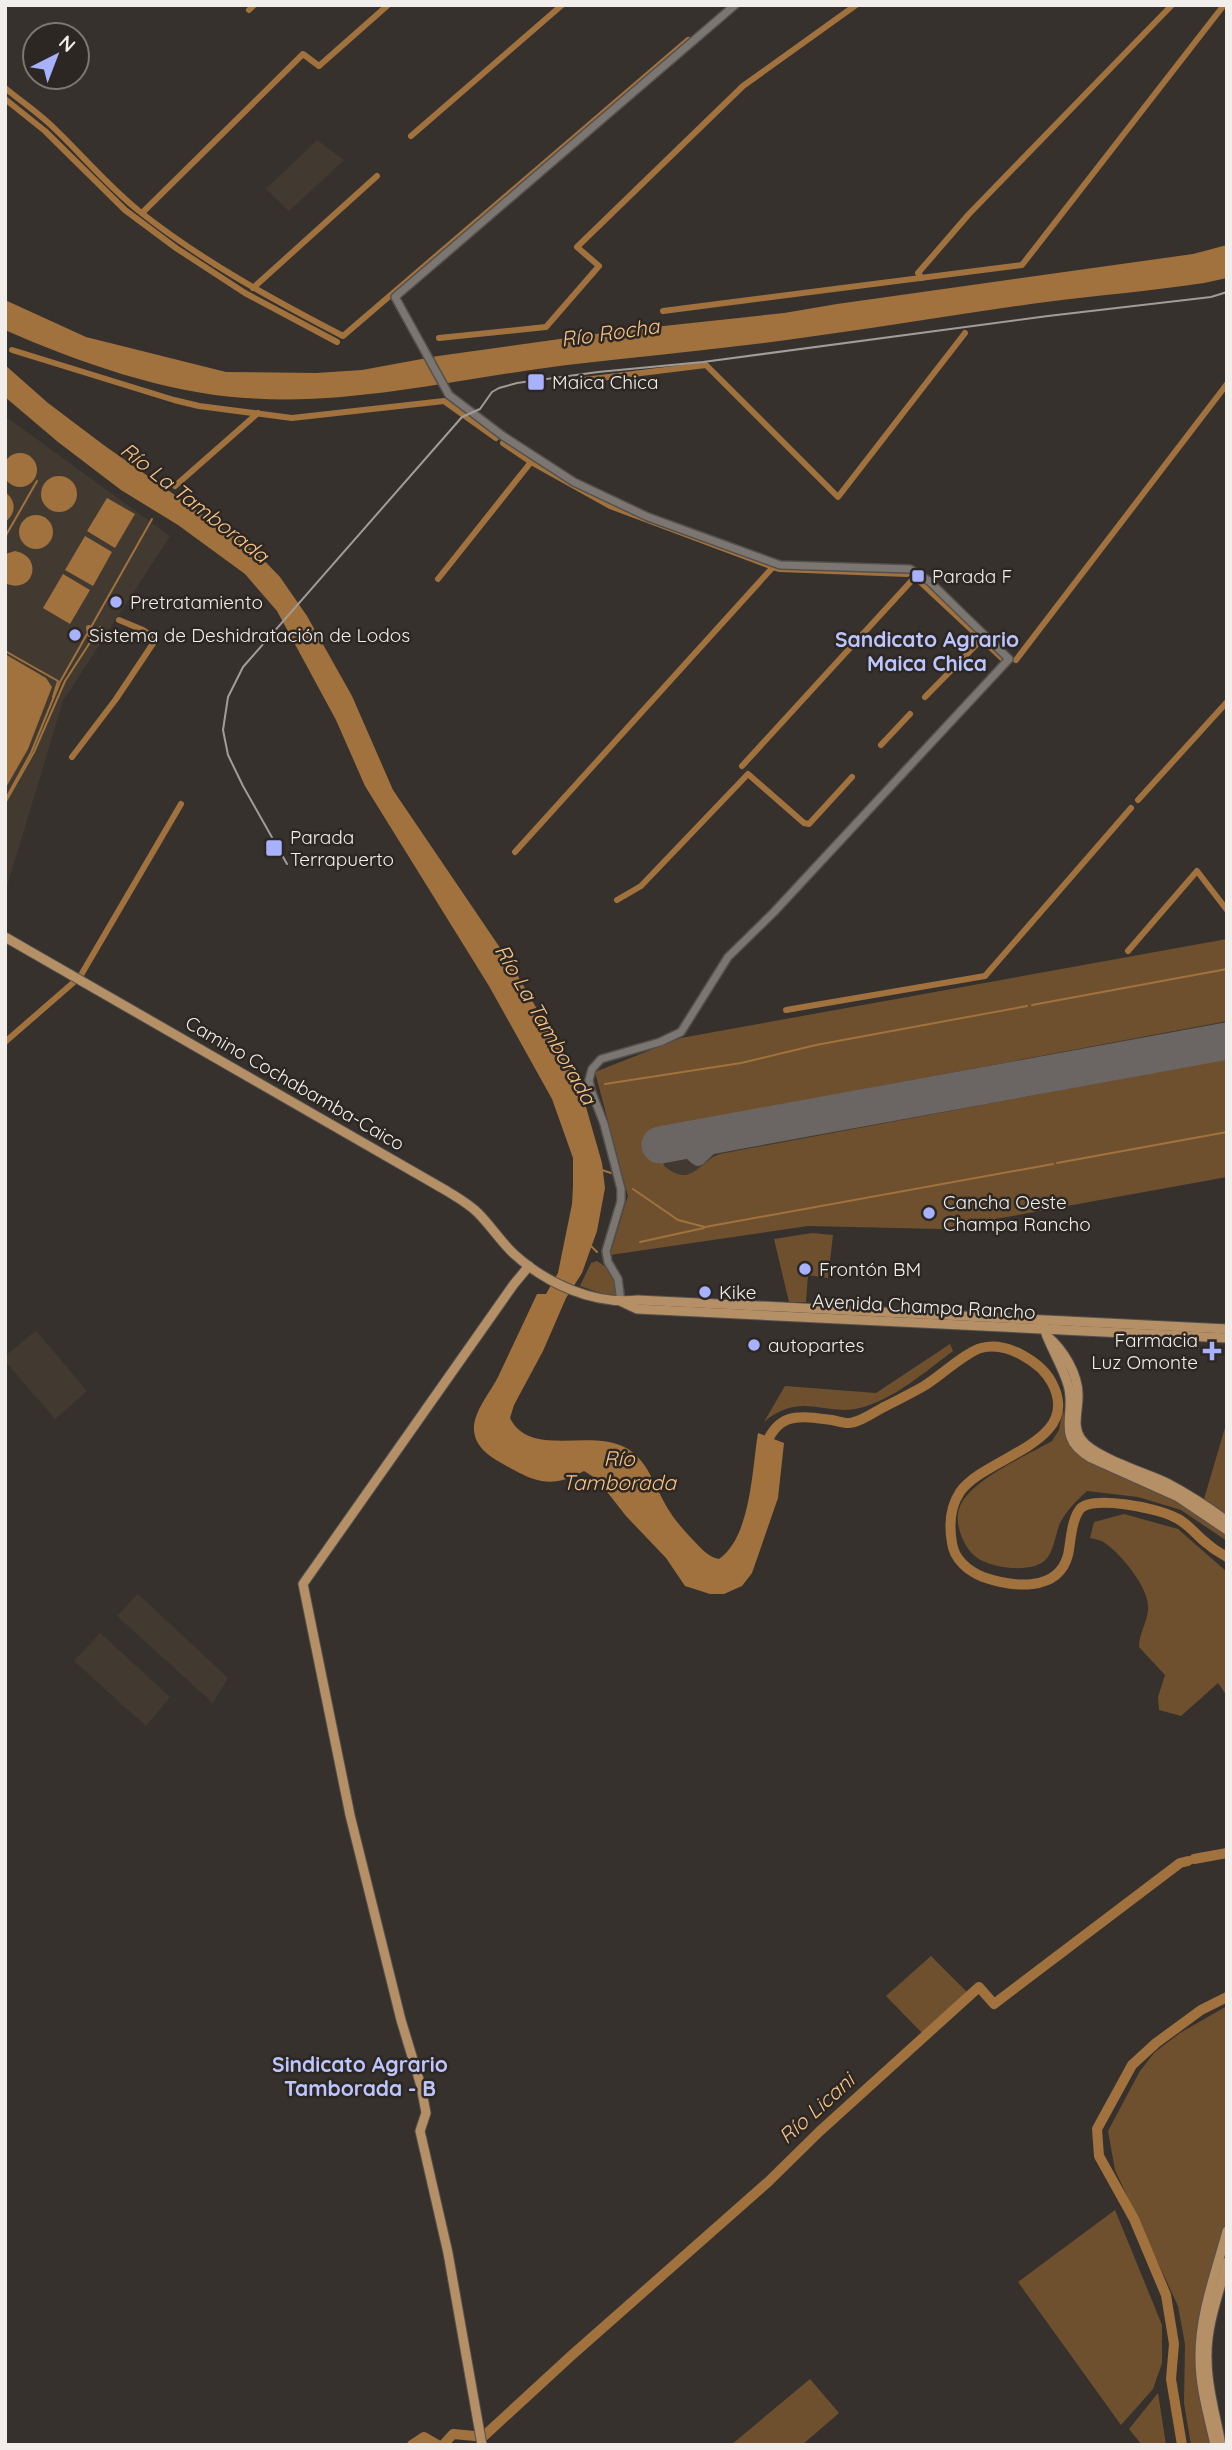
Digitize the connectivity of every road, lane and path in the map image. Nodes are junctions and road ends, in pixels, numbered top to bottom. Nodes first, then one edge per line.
1 (735, 5) edge
2 (5, 937) edge
3 (529, 1266) junction
4 (572, 1290) joint
5 (621, 1302) junction
6 (1044, 1328) junction
7 (1227, 1329) edge
8 (1066, 1330) junction
9 (1227, 1338) edge
10 (1057, 1344) junction
11 (1227, 1521) edge
12 (1227, 1530) edge
13 (1227, 2231) edge
14 (1224, 2259) edge
15 (482, 2445) edge
16 (1215, 2445) edge
17 (1222, 2445) edge

1 - 5 street
2 - 3 main road, Camino Cochabamba-Caico
3 - 4 main road, Camino Cochabamba-Caico
3 - 15 main road
4 - 5 main road, Avenida Champa Rancho
5 - 6 main road, Avenida Champa Rancho
6 - 7 main road, Avenida Champa Rancho
6 - 8 main road, Avenida Champa Rancho
6 - 10 main road
6 - 12 main road
8 - 9 main road, Avenida Champa Rancho
8 - 10 main road
10 - 11 main road
13 - 14 main road
14 - 16 main road
14 - 17 main road

